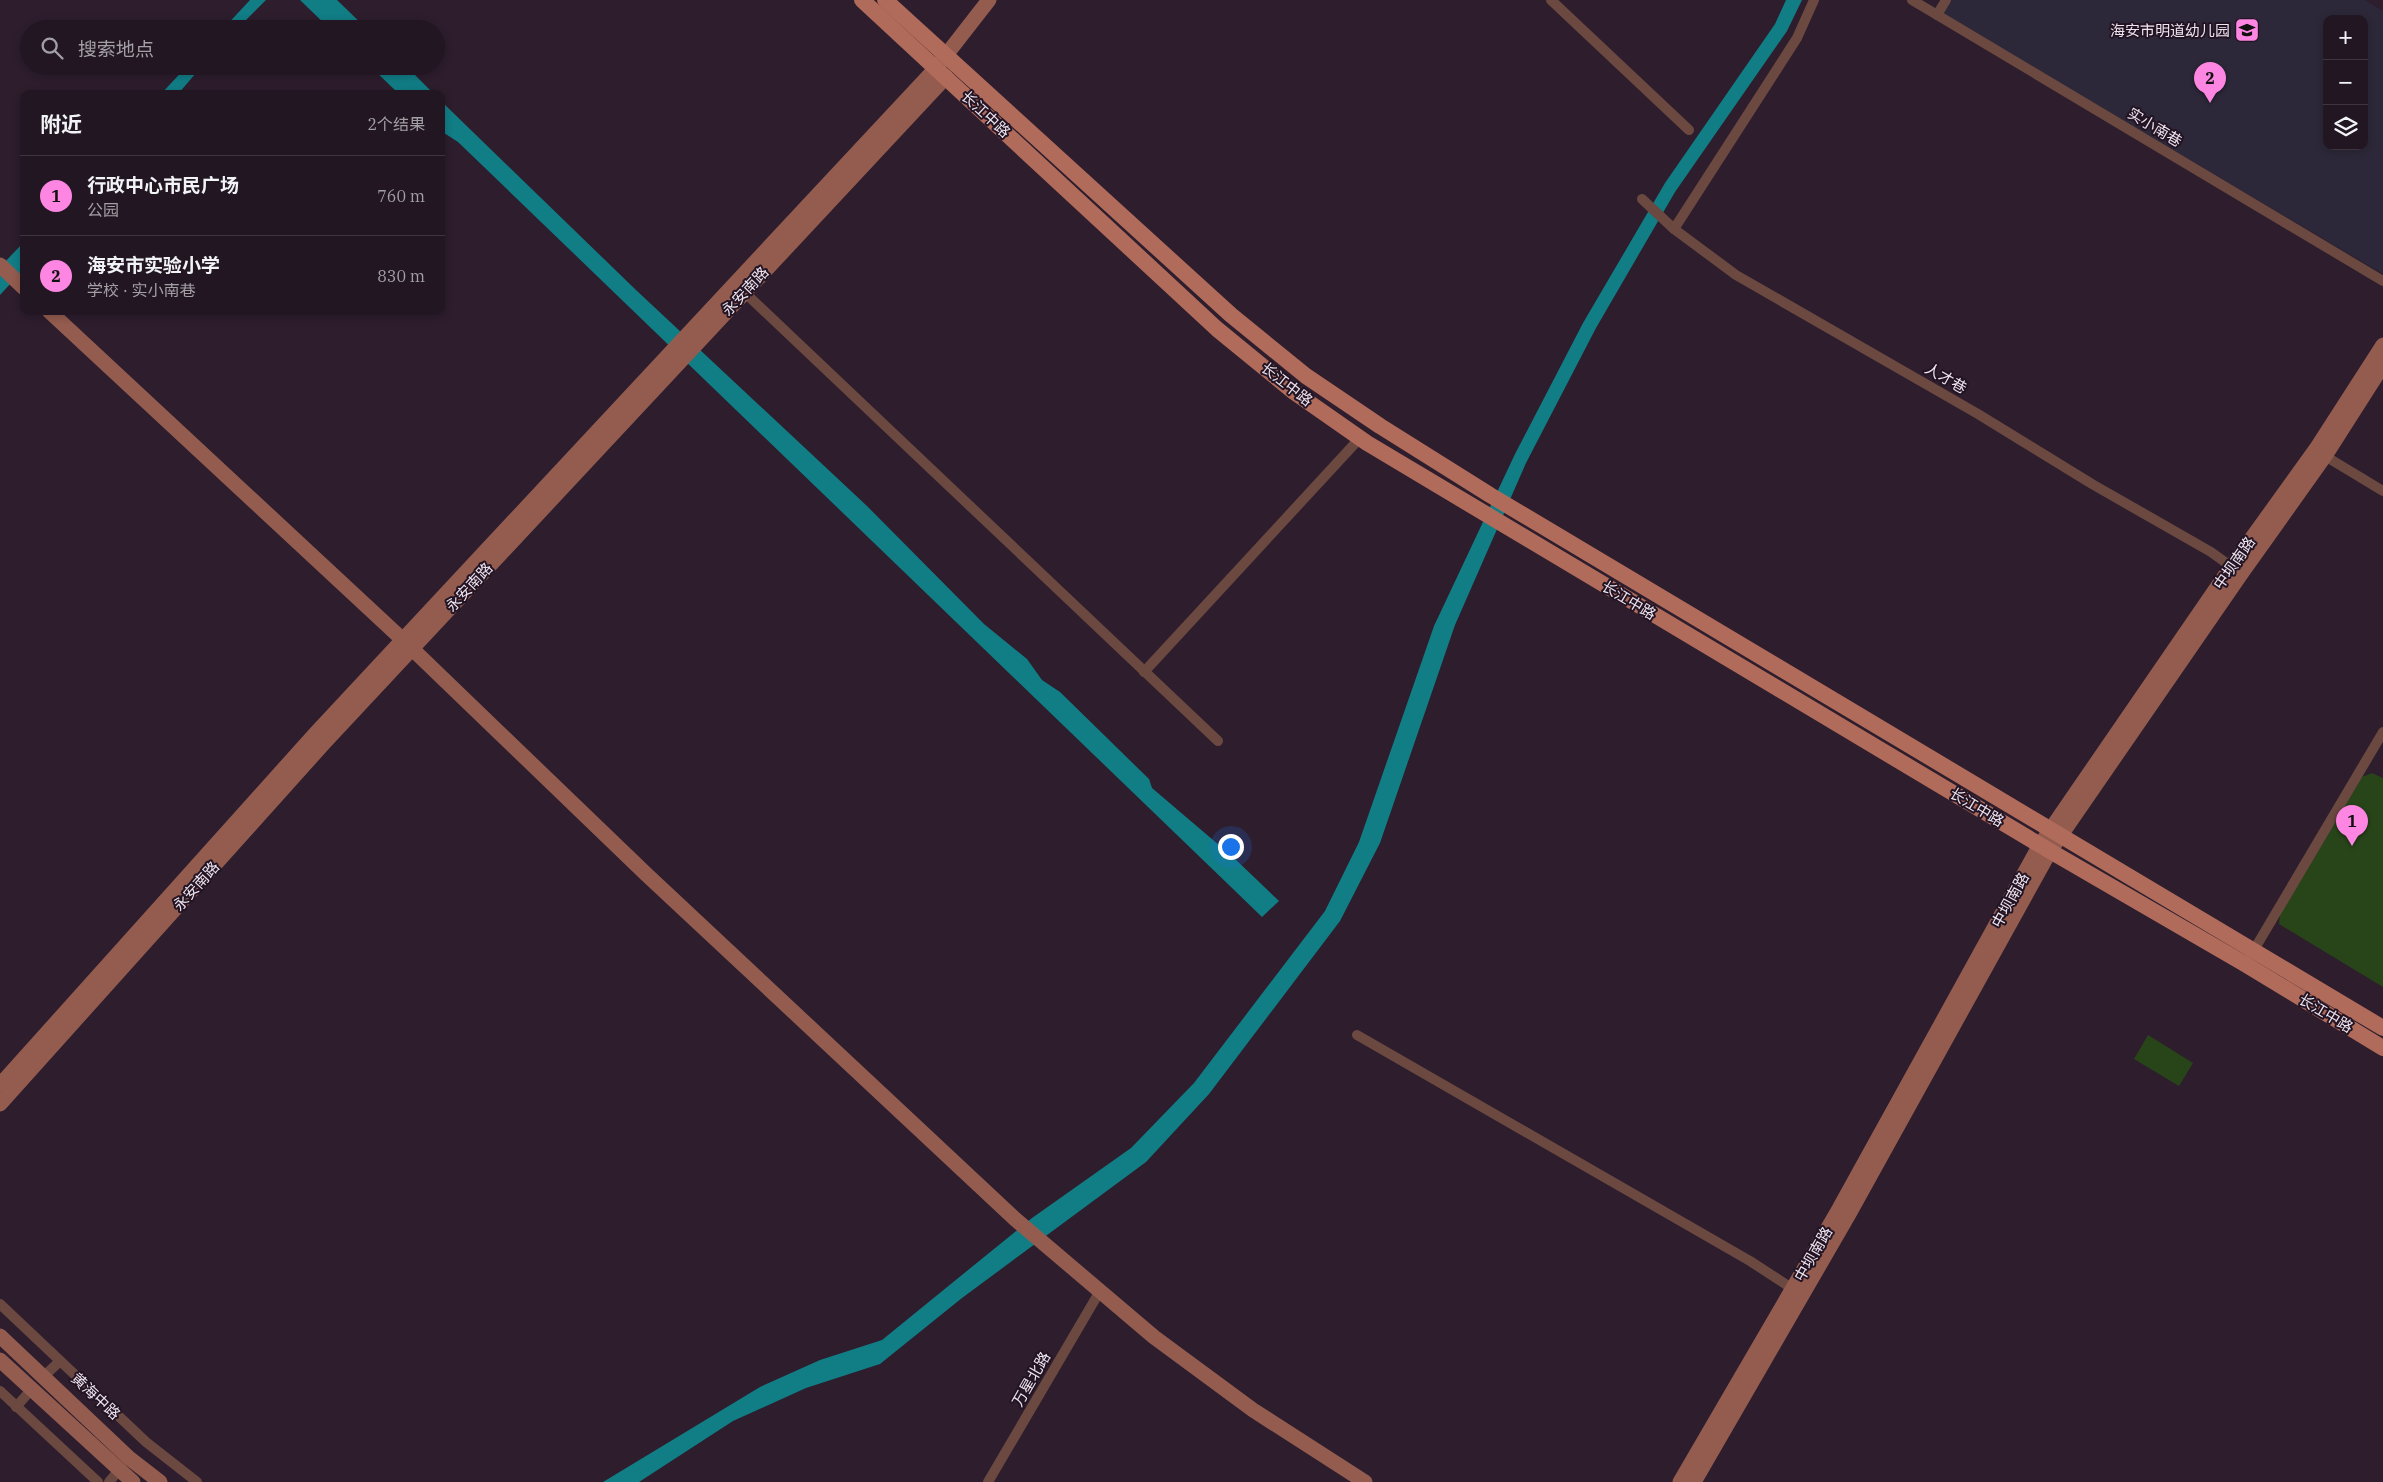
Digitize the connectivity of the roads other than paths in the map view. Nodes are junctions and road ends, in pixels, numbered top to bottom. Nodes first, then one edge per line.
1 (862, 0) edge
2 (885, 0) edge
3 (989, 0) edge
4 (1551, 0) edge
5 (1814, 0) edge
6 (1912, 0) edge
7 (1946, 0) edge
8 (1937, 15) junction
9 (943, 67) junction
10 (1689, 130) dead end
11 (1644, 201) dead end
12 (1671, 227) junction
13 (0, 264) edge
14 (2383, 281) edge
15 (20, 284) edge
16 (740, 287) junction
17 (53, 315) edge
18 (2383, 340) edge
19 (2383, 345) edge
20 (2381, 368) edge
21 (1360, 438) junction
22 (2325, 456) junction
23 (2383, 491) edge
24 (2241, 574) junction
25 (407, 645) junction
26 (1144, 672) junction
27 (2383, 732) edge
28 (1218, 741) dead end
29 (2049, 841) junction
30 (2249, 957) junction
31 (2383, 1028) edge
32 (1357, 1035) dead end
33 (2383, 1048) edge
34 (0, 1085) edge
35 (0, 1104) edge
36 (1793, 1290) junction
37 (1100, 1291) junction
38 (0, 1304) edge
39 (0, 1336) edge
40 (0, 1360) edge
41 (59, 1362) junction
42 (43, 1377) junction
43 (31, 1390) junction
44 (0, 1391) edge
45 (16, 1407) junction
46 (119, 1470) junction
47 (98, 1482) edge
48 (109, 1482) edge
49 (133, 1482) edge
50 (160, 1482) edge
51 (196, 1482) edge
52 (988, 1482) edge
53 (1365, 1482) edge
54 (1680, 1482) edge
55 (1694, 1482) edge

1 - 9 main road
2 - 9 main road
3 - 9 street, 永安南路
4 - 10 street
5 - 12 street
6 - 8 street, 实小南巷
7 - 8 street
8 - 14 street, 实小南巷
9 - 16 street, 永安南路
9 - 21 main road, 长江中路
9 - 29 main road, 长江中路
11 - 12 street, 人才巷
12 - 24 street, 人才巷
13 - 15 street
16 - 25 street, 永安南路
16 - 26 street
17 - 25 street
18 - 20 street
19 - 29 street, 中坝南路
20 - 22 street, 中坝南路
21 - 26 street
21 - 29 main road, 长江中路
22 - 23 street
22 - 24 street, 中坝南路
24 - 29 street, 中坝南路
25 - 34 street, 永安南路
25 - 35 street, 永安南路
25 - 37 street
26 - 28 street
27 - 30 street
29 - 30 main road, 长江中路
29 - 36 street, 中坝南路
29 - 55 street, 中坝南路
30 - 31 main road, 长江中路
30 - 33 main road, 长江中路
32 - 36 street
36 - 54 street, 中坝南路
37 - 52 street, 万星北路
37 - 53 street
38 - 41 street, 黄海中路
39 - 42 street, 黄海中路
40 - 43 street
41 - 42 street
41 - 51 street, 黄海中路
42 - 50 street, 黄海中路
43 - 45 street
43 - 46 street
44 - 45 street
45 - 47 street
46 - 48 street
46 - 49 street

